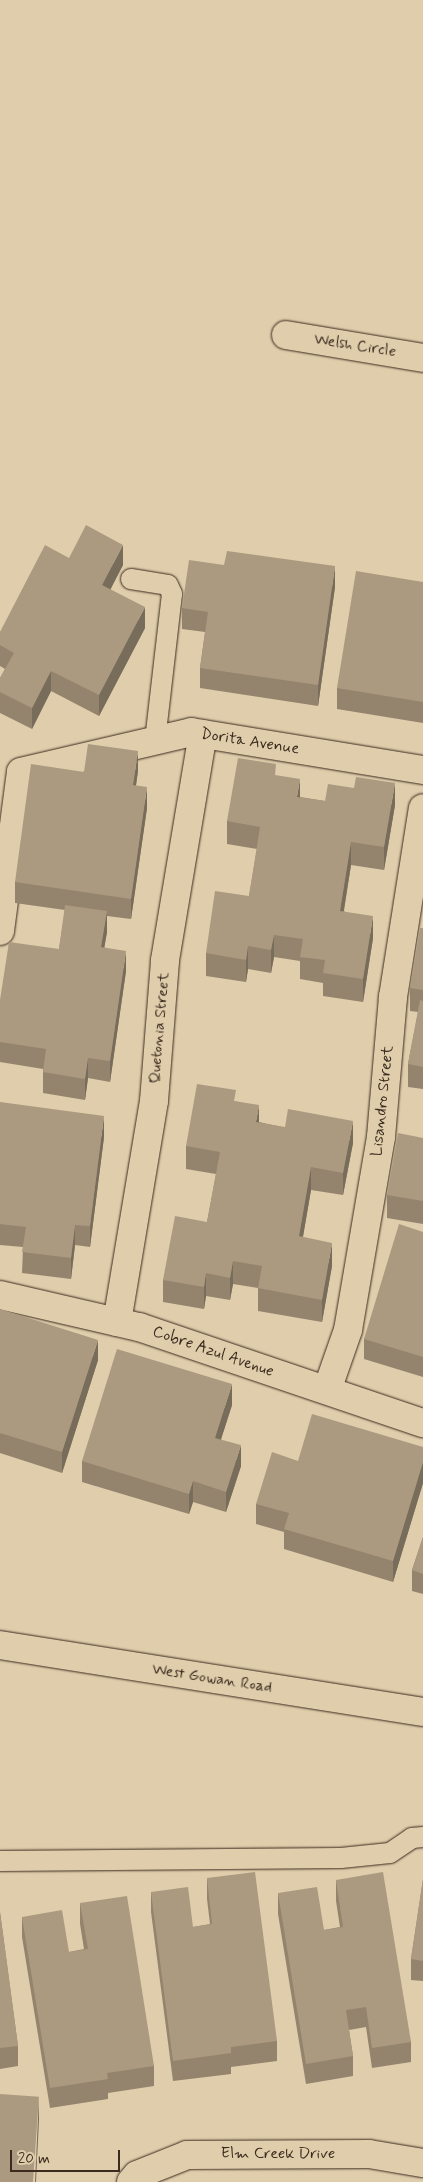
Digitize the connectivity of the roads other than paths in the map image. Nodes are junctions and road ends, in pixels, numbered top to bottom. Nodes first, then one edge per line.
1 (286, 335) dead end
2 (423, 358) edge
3 (131, 579) dead end
4 (203, 734) junction
5 (154, 741) junction
6 (423, 770) edge
7 (423, 808) edge
8 (0, 931) edge
9 (0, 1295) edge
10 (117, 1322) junction
11 (327, 1390) junction
12 (423, 1423) edge
13 (0, 1645) edge
14 (423, 1712) edge
15 (423, 1838) edge
16 (0, 1861) edge
17 (423, 2163) edge
18 (134, 2178) edge

1 - 2 street, Welsh Circle
3 - 5 lane
4 - 5 street, Dorita Avenue
4 - 6 street, Dorita Avenue
4 - 10 street, Quetonia Street
5 - 8 street, Dorita Avenue
7 - 11 street, Lisandro Street
9 - 10 street, Cobre Azul Avenue
10 - 11 street, Cobre Azul Avenue
11 - 12 street, Cobre Azul Avenue
13 - 14 street, West Gowan Road
15 - 16 lane
17 - 18 street, Elm Creek Drive

